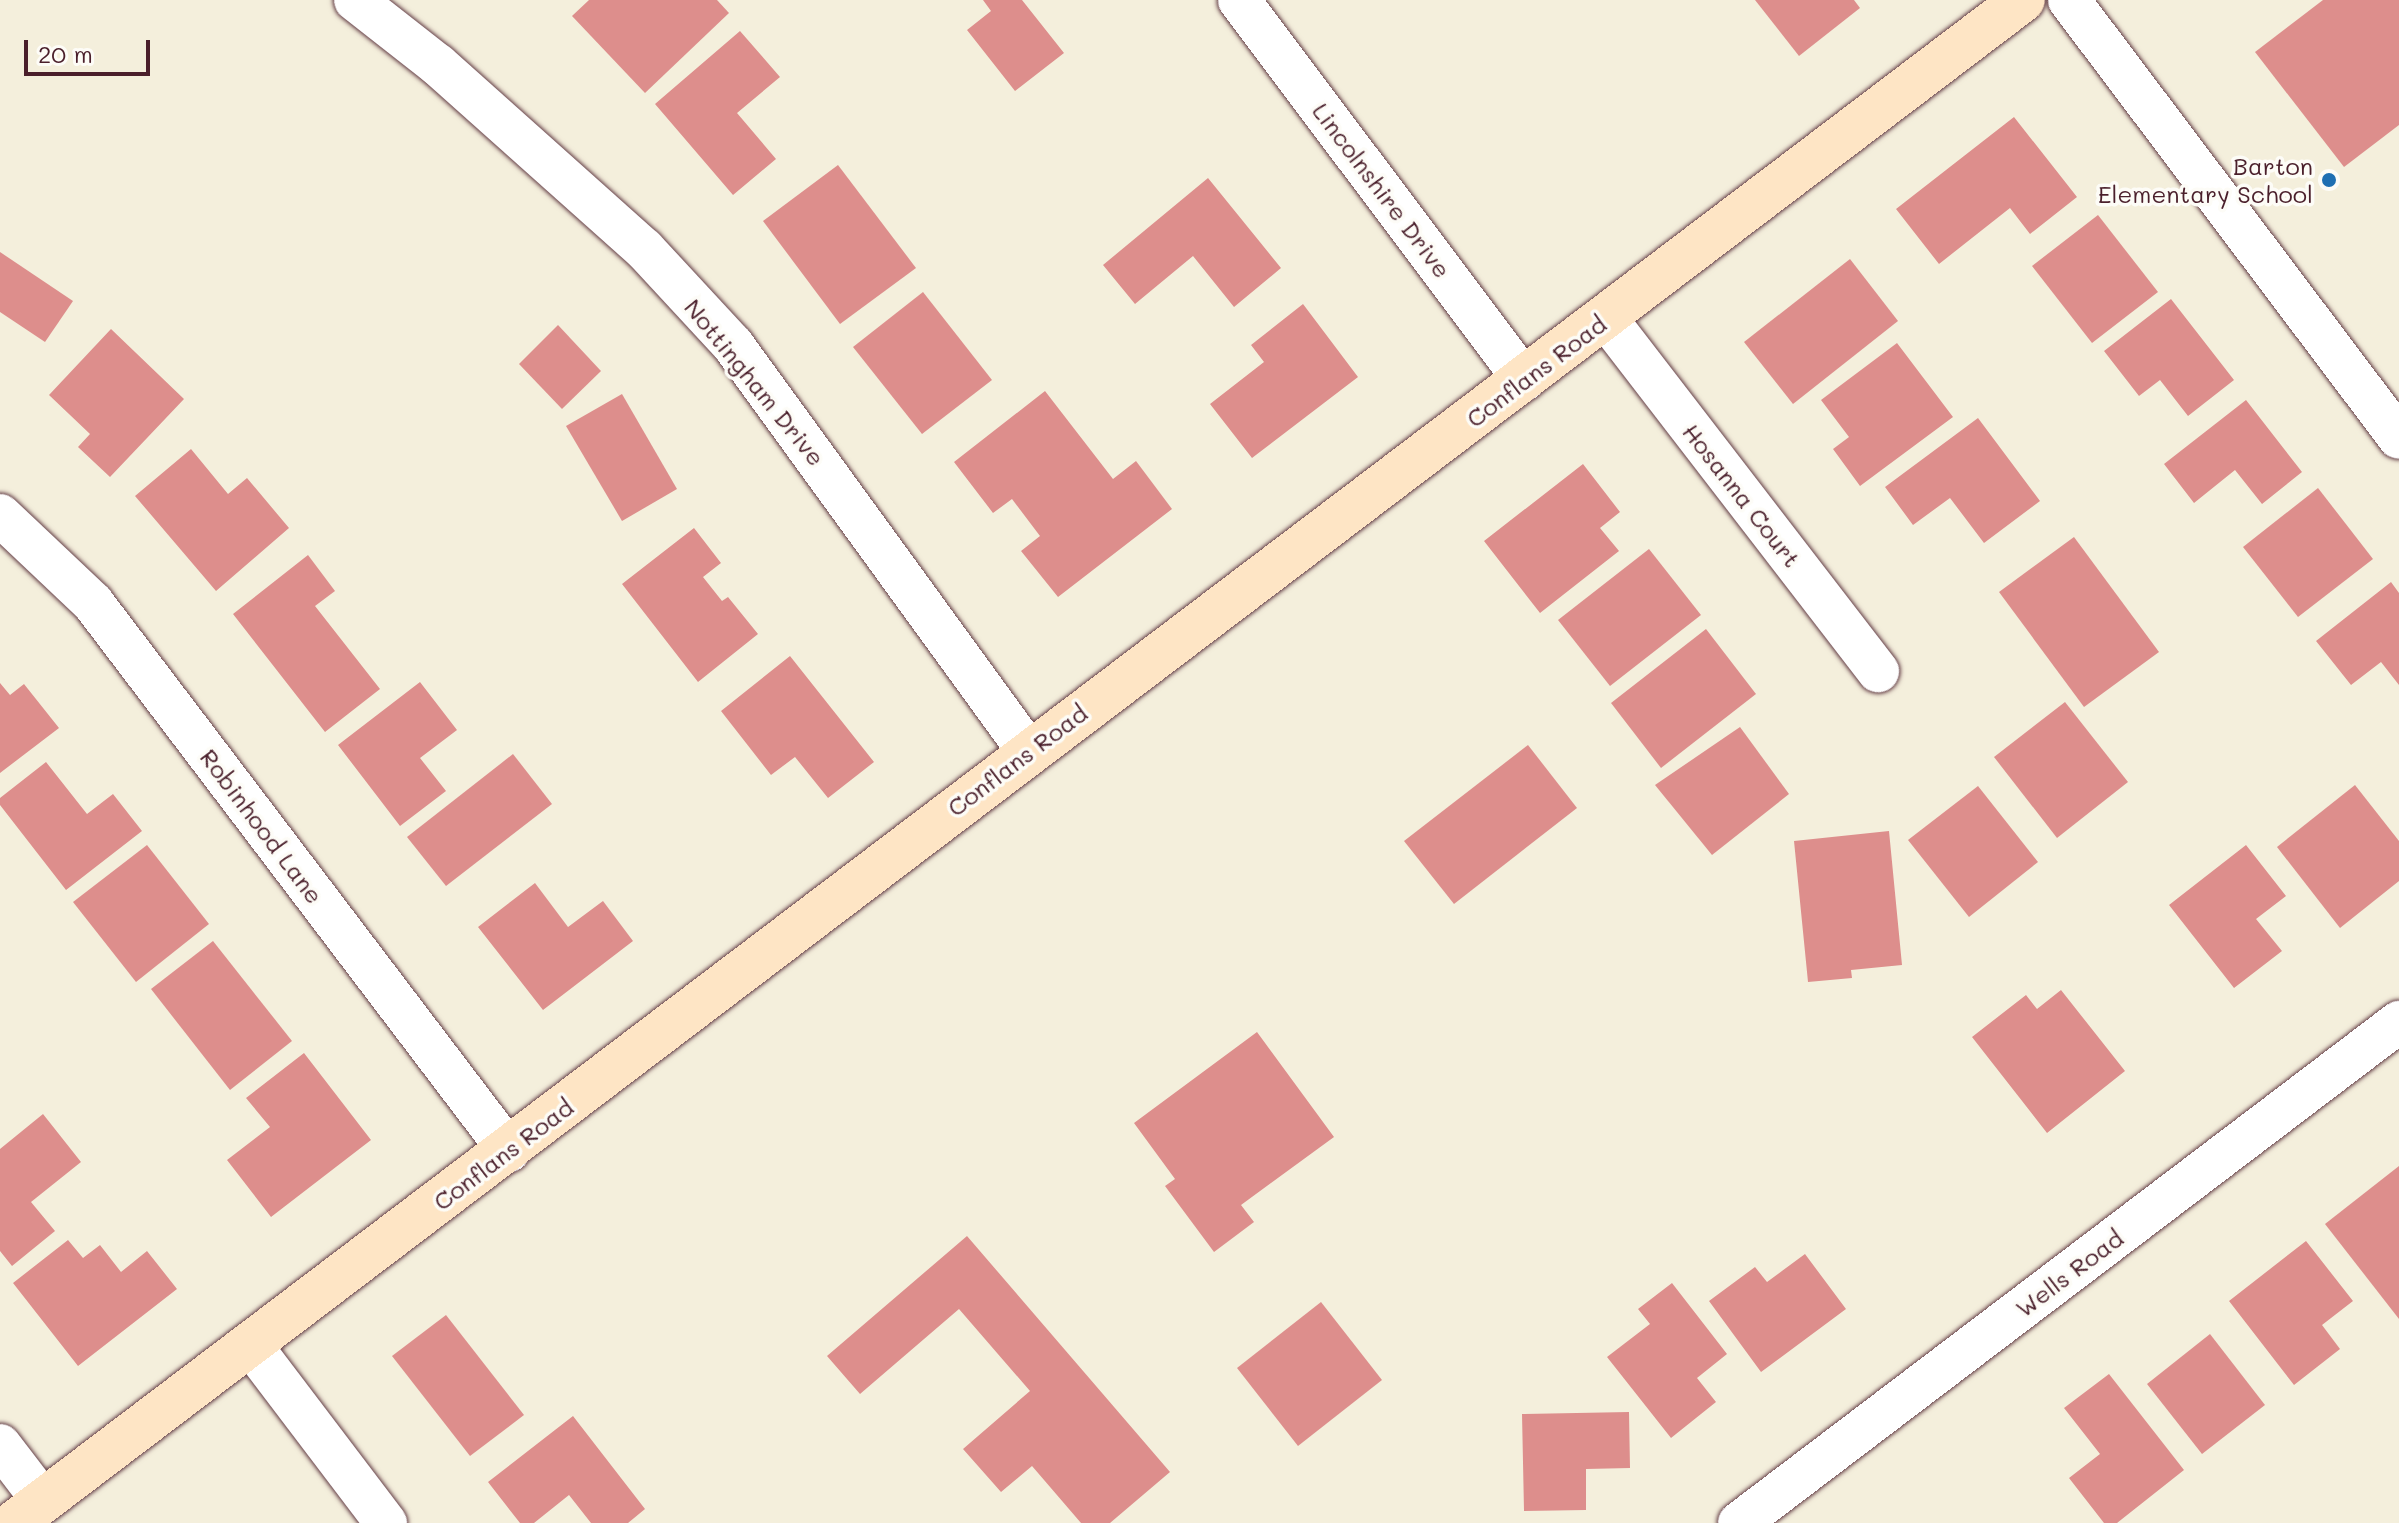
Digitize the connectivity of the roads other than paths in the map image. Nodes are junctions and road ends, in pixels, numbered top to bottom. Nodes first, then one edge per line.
1 (355, 0) edge
2 (1239, 0) edge
3 (2069, 0) edge
4 (2011, 4) edge
5 (1606, 318) junction
6 (1524, 380) junction
7 (2399, 438) edge
8 (0, 515) edge
9 (1878, 671) dead end
10 (1028, 751) junction
11 (2399, 1022) edge
12 (509, 1151) junction
13 (250, 1344) junction
14 (0, 1445) edge
15 (28, 1512) edge
16 (386, 1523) edge
17 (1739, 1523) edge

1 - 10 street, Nottingham Drive
2 - 6 street, Lincolnshire Drive
3 - 7 street
4 - 5 main road, Conflans Road
5 - 6 main road, Conflans Road
5 - 9 street, Hosanna Court
6 - 10 main road, Conflans Road
8 - 12 street, Robinhood Lane
10 - 12 main road, Conflans Road
11 - 17 street, Wells Road
12 - 13 main road, Conflans Road
13 - 15 main road, Conflans Road
13 - 16 street
14 - 15 street

